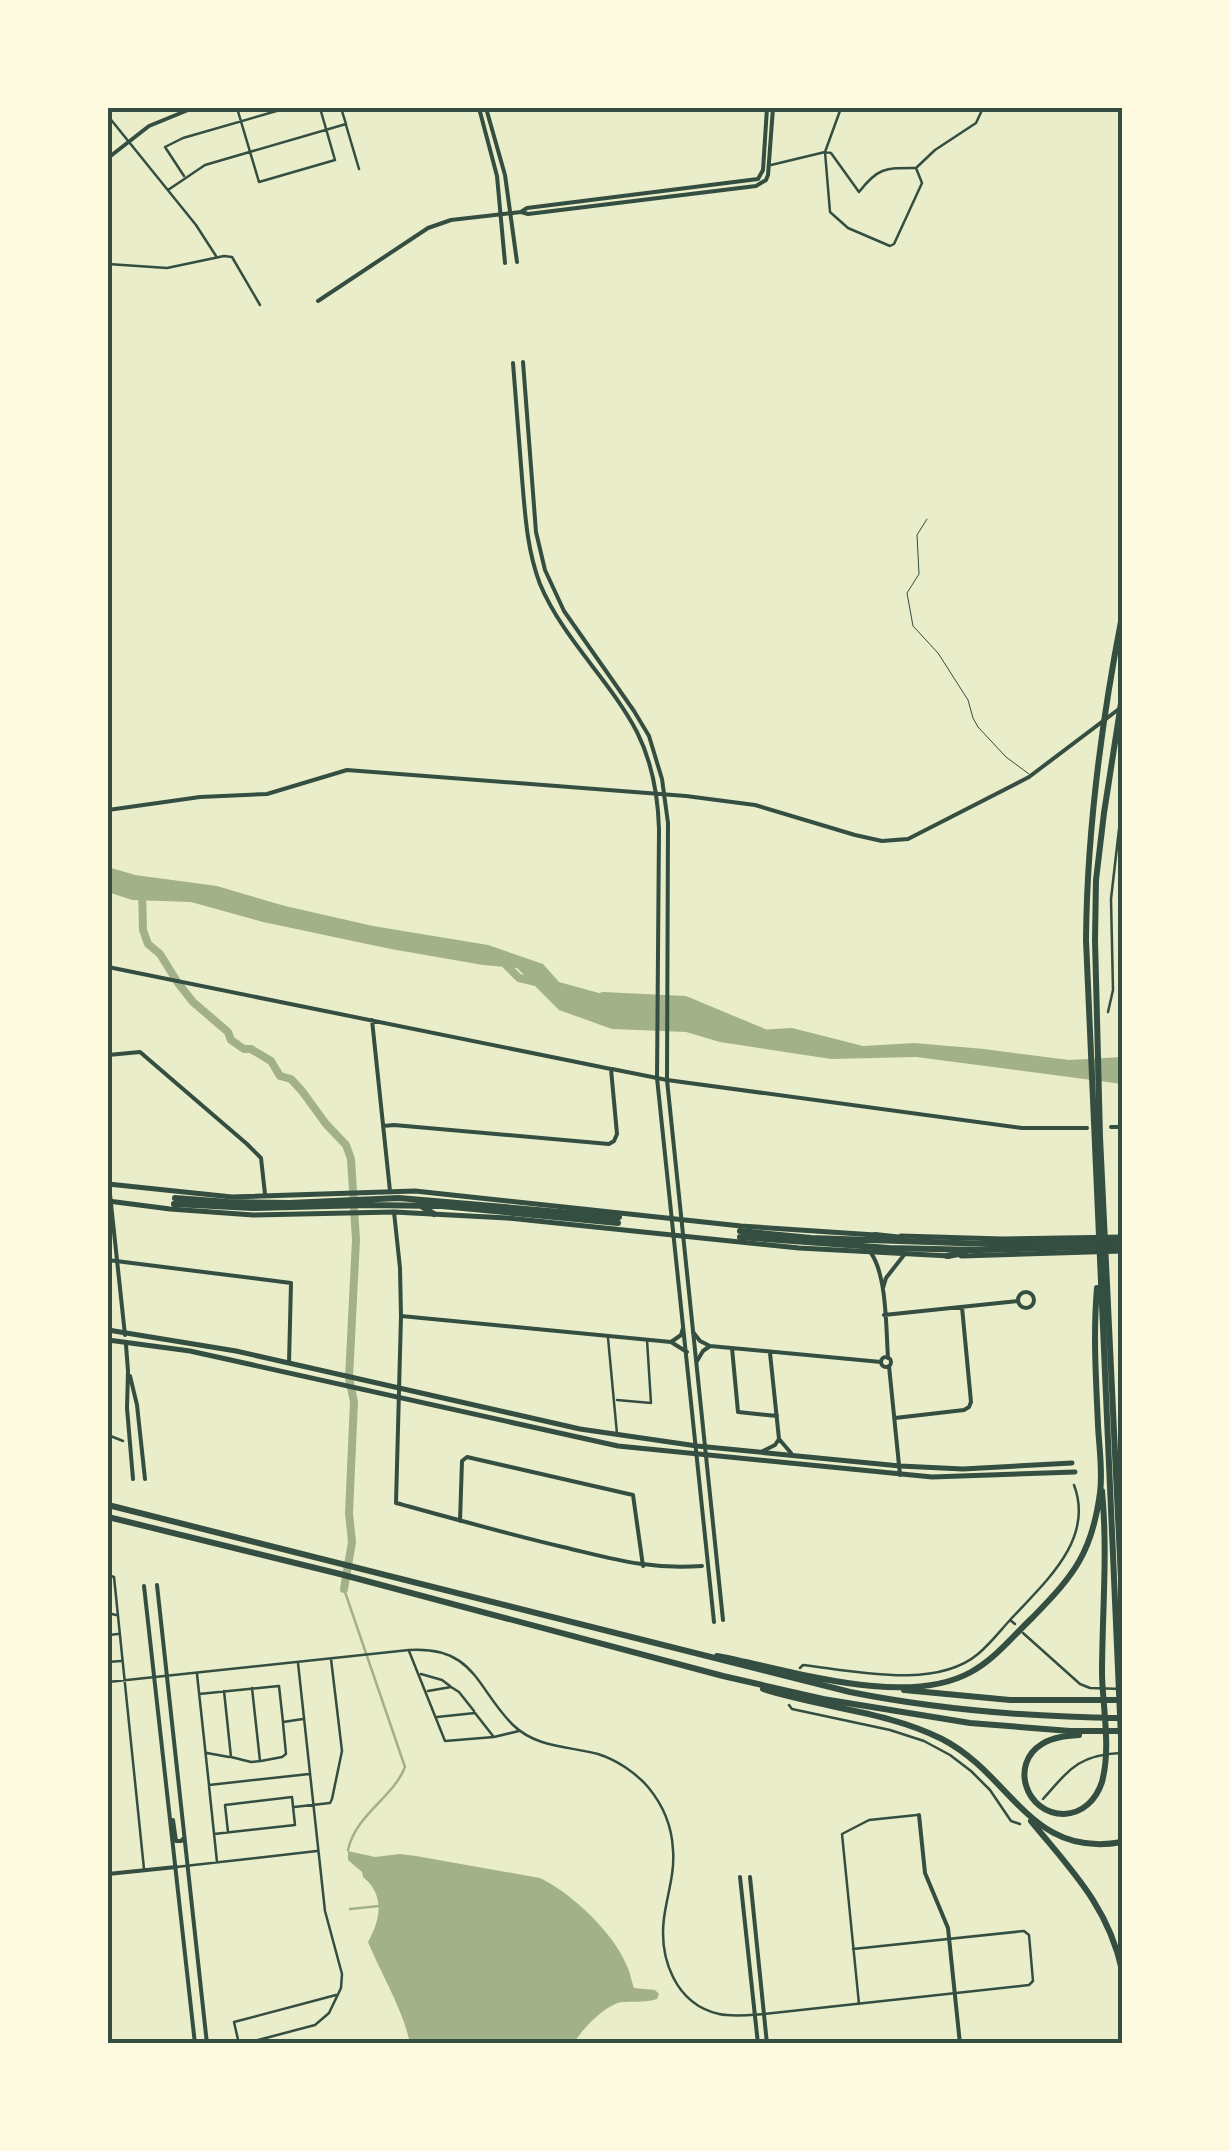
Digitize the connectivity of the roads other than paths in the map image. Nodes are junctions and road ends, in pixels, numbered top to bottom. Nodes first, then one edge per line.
1 (193, 108) edge
2 (238, 108) edge
3 (288, 108) edge
4 (320, 108) edge
5 (342, 108) edge
6 (479, 108) edge
7 (486, 108) edge
8 (770, 108) edge
9 (841, 108) edge
10 (983, 108) edge
11 (108, 116) edge
12 (241, 121) junction
13 (346, 124) junction
14 (326, 130) junction
15 (128, 140) junction
16 (250, 152) junction
17 (825, 152) junction
18 (108, 158) edge
19 (770, 166) junction
20 (916, 168) junction
21 (359, 169) dead end
22 (184, 177) junction
23 (168, 190) junction
24 (521, 212) junction
25 (512, 213) junction
26 (501, 214) junction
27 (216, 258) junction
28 (517, 262) dead end
29 (505, 263) dead end
30 (108, 264) edge
31 (318, 301) dead end
32 (260, 306) dead end
33 (522, 362) dead end
34 (513, 363) dead end
35 (927, 519) dead end
36 (1122, 616) edge
37 (1122, 697) edge
38 (1122, 706) edge
39 (1114, 713) junction
40 (1122, 723) edge
41 (1033, 774) junction
42 (656, 793) junction
43 (666, 794) junction
44 (1122, 803) edge
45 (108, 810) edge
46 (108, 966) edge
47 (1091, 1000) junction
48 (1108, 1012) dead end
49 (372, 1020) junction
50 (108, 1055) edge
51 (611, 1069) junction
52 (657, 1078) junction
53 (667, 1080) junction
54 (383, 1126) junction
55 (1110, 1127) dead end
56 (1122, 1127) edge
57 (1087, 1128) dead end
58 (108, 1173) edge
59 (108, 1184) edge
60 (390, 1191) junction
61 (415, 1191) junction
62 (265, 1197) junction
63 (172, 1201) junction
64 (369, 1201) junction
65 (109, 1202) edge
66 (350, 1202) junction
67 (420, 1206) junction
68 (394, 1212) junction
69 (434, 1214) junction
70 (673, 1218) junction
71 (620, 1220) junction
72 (682, 1220) junction
73 (739, 1234) junction
74 (675, 1235) junction
75 (875, 1235) junction
76 (684, 1236) junction
77 (989, 1244) junction
78 (1122, 1244) edge
79 (978, 1250) junction
80 (871, 1253) junction
81 (904, 1255) junction
82 (947, 1256) junction
83 (108, 1260) edge
84 (116, 1262) junction
85 (1103, 1262) junction
86 (882, 1293) junction
87 (1018, 1301) dead end
88 (962, 1307) junction
89 (884, 1315) junction
90 (401, 1316) junction
91 (684, 1324) junction
92 (108, 1330) edge
93 (693, 1332) junction
94 (124, 1333) junction
95 (608, 1336) junction
96 (108, 1340) edge
97 (647, 1340) junction
98 (125, 1342) junction
99 (671, 1342) junction
100 (710, 1346) junction
101 (732, 1348) junction
102 (687, 1352) junction
103 (770, 1352) junction
104 (888, 1358) junction
105 (696, 1362) junction
106 (881, 1362) junction
107 (289, 1363) junction
108 (890, 1366) junction
109 (128, 1371) junction
110 (400, 1389) junction
111 (400, 1397) junction
112 (616, 1400) dead end
113 (776, 1416) junction
114 (895, 1418) junction
115 (1116, 1423) junction
116 (108, 1435) edge
117 (617, 1436) junction
118 (779, 1439) junction
119 (123, 1441) dead end
120 (705, 1447) junction
121 (700, 1452) junction
122 (762, 1452) junction
123 (792, 1455) junction
124 (1072, 1464) dead end
125 (1100, 1465) junction
126 (900, 1466) junction
127 (1075, 1472) dead end
128 (1122, 1475) edge
129 (900, 1476) junction
130 (146, 1479) dead end
131 (133, 1480) dead end
132 (1074, 1485) dead end
133 (108, 1505) edge
134 (108, 1517) edge
135 (460, 1521) junction
136 (643, 1566) junction
137 (702, 1566) dead end
138 (108, 1575) edge
139 (157, 1585) dead end
140 (144, 1586) dead end
141 (1122, 1600) edge
142 (108, 1613) edge
143 (118, 1615) junction
144 (723, 1620) dead end
145 (1010, 1620) junction
146 (714, 1622) dead end
147 (1015, 1624) dead end
148 (1023, 1633) dead end
149 (120, 1634) junction
150 (108, 1635) edge
151 (659, 1646) junction
152 (409, 1650) junction
153 (331, 1658) junction
154 (122, 1661) junction
155 (108, 1662) edge
156 (298, 1662) junction
157 (800, 1668) dead end
158 (197, 1672) junction
159 (418, 1674) junction
160 (167, 1676) junction
161 (724, 1676) junction
162 (154, 1677) junction
163 (124, 1680) junction
164 (108, 1682) edge
165 (863, 1684) junction
166 (451, 1687) junction
167 (252, 1688) junction
168 (1122, 1689) edge
169 (224, 1692) junction
170 (426, 1692) junction
171 (199, 1694) junction
172 (1122, 1700) edge
173 (790, 1706) dead end
174 (475, 1712) junction
175 (436, 1717) junction
176 (1122, 1718) edge
177 (304, 1719) junction
178 (283, 1722) junction
179 (520, 1731) junction
180 (1119, 1731) edge
181 (494, 1737) junction
182 (206, 1753) junction
183 (231, 1757) junction
184 (1122, 1757) edge
185 (260, 1761) junction
186 (310, 1774) junction
187 (209, 1784) junction
188 (1044, 1799) dead end
189 (168, 1801) junction
190 (1018, 1804) junction
191 (314, 1805) junction
192 (293, 1807) junction
193 (919, 1815) joint
194 (1020, 1824) dead end
195 (228, 1832) junction
196 (214, 1834) junction
197 (185, 1837) junction
198 (1122, 1842) edge
199 (318, 1850) junction
200 (216, 1862) junction
201 (188, 1866) junction
202 (176, 1867) junction
203 (144, 1870) junction
204 (108, 1874) edge
205 (740, 1877) dead end
206 (750, 1877) dead end
207 (190, 1890) junction
208 (178, 1891) junction
209 (949, 1939) junction
210 (854, 1949) junction
211 (1122, 1970) edge
212 (339, 1994) junction
213 (955, 1994) junction
214 (859, 2004) junction
215 (755, 2014) junction
216 (764, 2014) junction
217 (195, 2044) edge
218 (207, 2044) edge
219 (241, 2044) edge
220 (758, 2044) edge
221 (767, 2044) edge
222 (960, 2044) edge

1 - 15 street
2 - 12 street
3 - 12 street
4 - 14 street
5 - 13 street
6 - 26 street
7 - 25 street
8 - 19 street
8 - 24 street
9 - 17 street
10 - 20 street
11 - 15 street
12 - 16 street
12 - 22 street
13 - 14 street
13 - 21 street
14 - 16 street
14 - 16 street
15 - 18 street
15 - 23 street
16 - 22 street
17 - 19 street
17 - 20 street
17 - 20 street
19 - 24 street
22 - 23 street
23 - 27 street
24 - 25 street
25 - 26 street
25 - 28 street
26 - 29 street
26 - 31 street
27 - 30 street
27 - 32 street
33 - 43 street
34 - 42 street
35 - 41 lane
36 - 47 highway
37 - 47 highway
38 - 39 street
39 - 40 street
39 - 41 street
41 - 43 street
42 - 43 street
42 - 45 street
42 - 52 street
43 - 53 street
44 - 48 street
46 - 49 street
47 - 85 highway
49 - 51 street
49 - 54 street
50 - 62 street
51 - 52 street
51 - 54 street
52 - 53 street
52 - 70 street
53 - 57 street
53 - 72 street
54 - 60 street
55 - 56 street
58 - 59 street
59 - 63 main road
59 - 65 street
60 - 61 main road
60 - 64 main road
61 - 64 highway
61 - 71 main road
62 - 63 main road
62 - 66 main road
63 - 65 main road
63 - 66 highway
64 - 66 highway
64 - 66 main road
64 - 67 highway
64 - 68 main road
64 - 71 highway
65 - 84 street
67 - 69 highway
67 - 71 highway
68 - 69 main road
68 - 90 street
69 - 71 main road
70 - 71 main road
70 - 72 main road
70 - 74 street
71 - 74 main road
72 - 73 main road
72 - 76 street
73 - 75 main road
73 - 76 main road
73 - 77 highway
73 - 79 highway
73 - 80 main road
74 - 76 main road
74 - 91 street
75 - 77 highway
75 - 78 main road
76 - 93 street
77 - 78 highway
78 - 79 highway
78 - 82 main road
79 - 82 highway
80 - 81 main road
80 - 86 street
81 - 82 main road
81 - 86 street
83 - 84 street
84 - 94 street
84 - 107 street
85 - 115 highway
85 - 125 highway
85 - 184 highway
86 - 89 street
87 - 88 street
88 - 89 street
88 - 114 street
89 - 104 street
90 - 95 street
90 - 110 street
91 - 99 street
91 - 102 street
92 - 94 main road
93 - 100 street
93 - 105 street
94 - 98 street
94 - 107 main road
95 - 97 street
95 - 117 street
96 - 98 main road
97 - 99 street
97 - 112 street
98 - 109 street
98 - 111 main road
99 - 102 street
100 - 101 street
100 - 105 street
101 - 103 street
101 - 113 street
102 - 121 street
103 - 106 street
103 - 113 street
104 - 106 street
104 - 108 street
105 - 120 street
106 - 108 street
107 - 110 main road
108 - 114 street
109 - 130 street
109 - 131 street
110 - 111 street
110 - 117 main road
111 - 121 main road
111 - 135 street
113 - 118 street
114 - 126 street
115 - 128 highway
115 - 141 highway
116 - 119 street
117 - 121 main road
118 - 122 street
118 - 123 street
120 - 121 main road
120 - 122 main road
121 - 129 main road
121 - 144 street
121 - 146 street
122 - 123 main road
123 - 126 main road
124 - 126 main road
125 - 165 highway
125 - 180 highway
126 - 129 street
127 - 129 main road
132 - 145 street
133 - 151 highway
134 - 161 highway
135 - 136 street
135 - 136 street
136 - 137 street
138 - 143 street
139 - 160 street
140 - 162 street
142 - 143 street
143 - 149 street
145 - 147 street
145 - 157 street
148 - 168 street
149 - 150 street
149 - 154 street
151 - 165 highway
151 - 176 highway
152 - 153 street
152 - 159 street
152 - 179 street
153 - 156 street
153 - 191 street
154 - 155 street
154 - 163 street
156 - 158 street
156 - 177 street
158 - 160 street
158 - 171 street
159 - 166 street
159 - 170 street
160 - 162 street
160 - 197 street
161 - 180 highway
161 - 190 highway
162 - 163 street
162 - 189 street
163 - 164 street
163 - 203 street
165 - 172 highway
166 - 170 street
166 - 174 street
167 - 169 street
167 - 178 street
167 - 185 street
169 - 171 street
169 - 183 street
170 - 175 street
171 - 182 street
173 - 194 street
174 - 175 street
174 - 181 street
175 - 181 street
177 - 178 street
177 - 186 street
178 - 185 street
179 - 181 street
179 - 215 street
182 - 183 street
182 - 187 street
183 - 185 street
184 - 188 street
186 - 187 street
186 - 191 street
187 - 196 street
189 - 197 street
189 - 202 street
190 - 198 highway
190 - 211 highway
191 - 192 street
191 - 199 street
192 - 195 street
192 - 195 street
193 - 209 street
193 - 210 street
195 - 196 street
196 - 200 street
197 - 201 street
199 - 200 street
199 - 212 street
200 - 201 street
201 - 202 street
201 - 207 street
202 - 203 street
202 - 208 street
203 - 204 street
205 - 215 street
206 - 216 street
207 - 208 street
207 - 218 street
208 - 217 street
209 - 210 street
209 - 213 street
209 - 213 street
210 - 214 street
212 - 219 street
212 - 219 street
213 - 214 street
213 - 222 street
214 - 216 street
215 - 216 street
215 - 220 street
216 - 221 street

